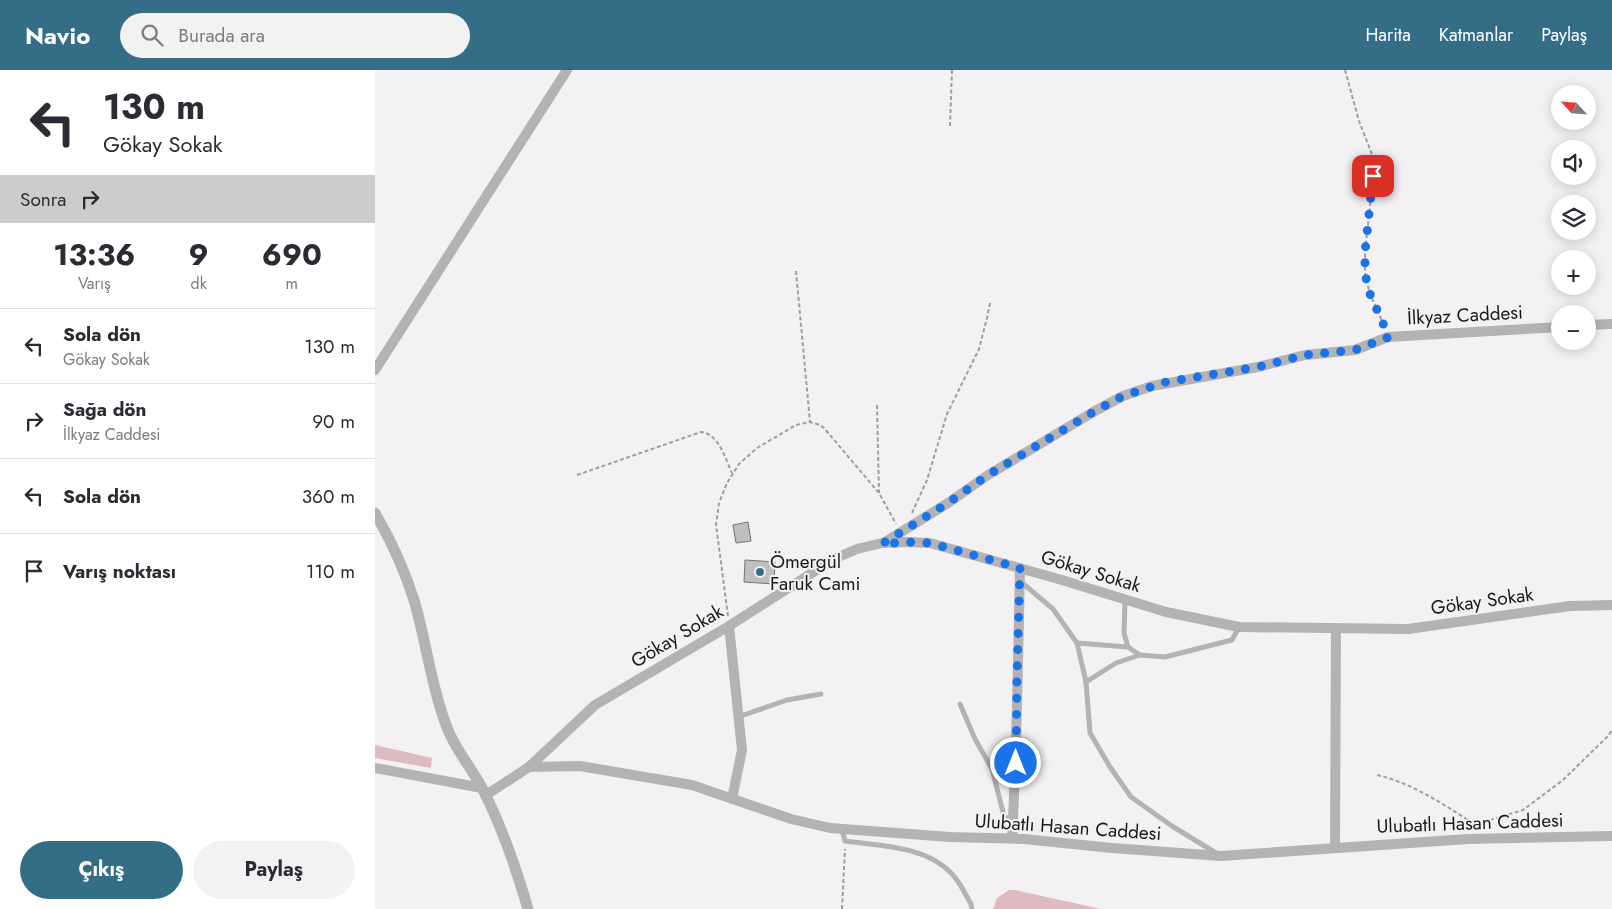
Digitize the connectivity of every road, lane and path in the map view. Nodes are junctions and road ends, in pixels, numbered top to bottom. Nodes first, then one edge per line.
1 (567, 70) edge
2 (952, 70) edge
3 (1345, 70) edge
4 (950, 126) dead end
5 (796, 271) dead end
6 (990, 303) dead end
7 (1612, 324) edge
8 (1596, 325) edge
9 (1551, 328) edge
10 (1389, 337) junction
11 (375, 370) edge
12 (877, 405) dead end
13 (809, 422) junction
14 (732, 473) junction
15 (577, 475) dead end
16 (879, 493) junction
17 (375, 513) edge
18 (912, 513) dead end
19 (900, 532) junction
20 (882, 544) junction
21 (1020, 568) junction
22 (1020, 580) junction
23 (1125, 600) junction
24 (1612, 605) edge
25 (729, 626) junction
26 (1239, 627) junction
27 (1337, 629) junction
28 (1077, 643) junction
29 (1128, 647) junction
30 (1140, 655) junction
31 (1086, 682) junction
32 (821, 694) dead end
33 (959, 704) dead end
34 (738, 717) junction
35 (1612, 730) edge
36 (529, 767) junction
37 (375, 768) edge
38 (1377, 775) dead end
39 (484, 792) junction
40 (732, 799) junction
41 (1013, 822) junction
42 (842, 829) junction
43 (1612, 836) edge
44 (1012, 838) junction
45 (845, 841) junction
46 (1335, 847) junction
47 (1221, 856) junction
48 (528, 909) edge
49 (842, 909) edge
50 (972, 909) edge

1 - 11 street
2 - 4 path
3 - 10 path
5 - 13 path
6 - 18 path
7 - 8 street
9 - 10 street, İlkyaz Caddesi
10 - 19 street, İlkyaz Caddesi
12 - 16 path
13 - 14 path
13 - 16 path
14 - 15 path
14 - 25 path
16 - 19 path
17 - 39 street
19 - 20 street, İlkyaz Caddesi
20 - 21 street, Gökay Sokak
20 - 25 street, Gökay Sokak
21 - 22 street
21 - 23 street, Gökay Sokak
22 - 28 lane
22 - 41 street
23 - 26 street, Gökay Sokak
23 - 29 lane
24 - 27 street, Gökay Sokak
25 - 34 street
25 - 36 street, Gökay Sokak
26 - 27 street, Gökay Sokak
26 - 30 lane
27 - 46 street
28 - 29 lane
28 - 31 lane
29 - 30 lane
30 - 31 lane
31 - 47 lane
32 - 34 lane
33 - 41 lane
34 - 40 street
35 - 38 path
36 - 39 street, Gökay Sokak
36 - 40 street, Ulubatlı Hasan Caddesi
37 - 39 street
39 - 48 street
40 - 42 street, Ulubatlı Hasan Caddesi
41 - 44 street
42 - 44 street, Ulubatlı Hasan Caddesi
42 - 45 lane
43 - 46 street, Ulubatlı Hasan Caddesi
44 - 47 street, Ulubatlı Hasan Caddesi
45 - 49 path
45 - 50 lane
46 - 47 street, Ulubatlı Hasan Caddesi

